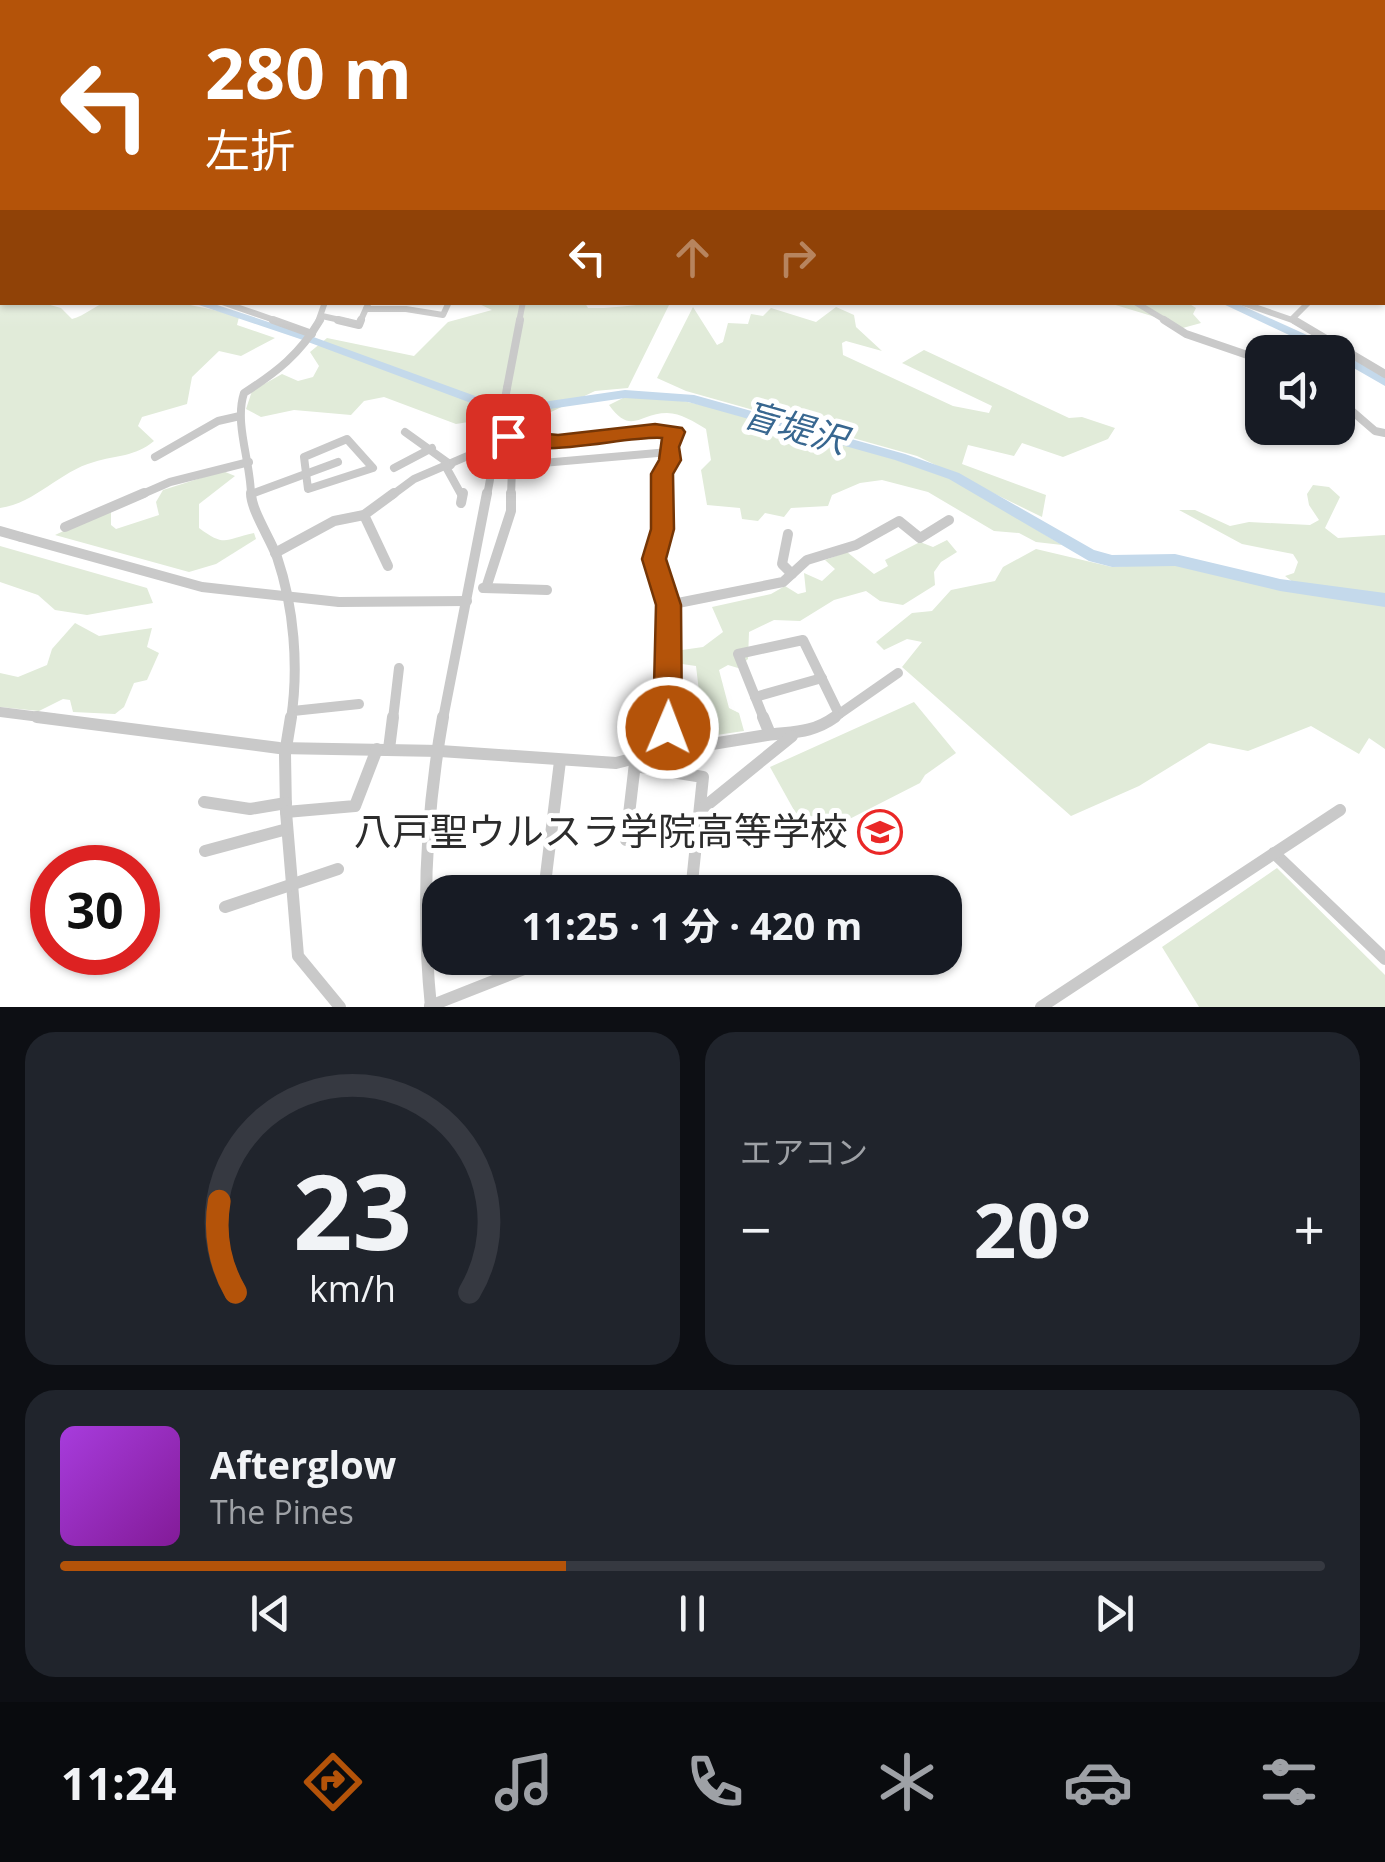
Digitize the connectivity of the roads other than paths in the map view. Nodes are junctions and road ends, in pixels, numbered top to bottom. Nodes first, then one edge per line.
1 (230, 305) edge
2 (324, 305) edge
3 (448, 305) edge
4 (522, 305) edge
5 (1140, 305) edge
6 (1249, 305) edge
7 (1306, 305) edge
8 (368, 306) edge
9 (408, 306) edge
10 (322, 316) junction
11 (1292, 319) junction
12 (312, 334) junction
13 (1245, 354) edge
14 (1385, 374) edge
15 (1355, 414) edge
16 (240, 416) junction
17 (405, 432) dead end
18 (1385, 433) edge
19 (432, 448) junction
20 (476, 452) junction
21 (669, 452) junction
22 (156, 457) dead end
23 (249, 462) junction
24 (338, 462) dead end
25 (448, 466) junction
26 (394, 468) dead end
27 (512, 468) junction
28 (304, 473) junction
29 (251, 494) junction
30 (460, 503) dead end
31 (364, 514) junction
32 (949, 520) dead end
33 (65, 528) dead end
34 (0, 531) edge
35 (788, 534) dead end
36 (275, 553) junction
37 (388, 566) dead end
38 (792, 574) junction
39 (486, 588) junction
40 (547, 590) dead end
41 (469, 594) junction
42 (668, 605) junction
43 (399, 668) dead end
44 (898, 673) dead end
45 (822, 678) junction
46 (755, 697) junction
47 (359, 704) dead end
48 (293, 711) junction
49 (0, 712) edge
50 (839, 714) junction
51 (770, 734) junction
52 (793, 736) junction
53 (287, 746) junction
54 (383, 749) junction
55 (440, 751) junction
56 (650, 754) junction
57 (560, 760) junction
58 (635, 763) junction
59 (204, 802) dead end
60 (286, 808) junction
61 (702, 810) junction
62 (1340, 810) dead end
63 (287, 829) junction
64 (626, 840) dead end
65 (206, 852) dead end
66 (1274, 853) junction
67 (338, 869) dead end
68 (546, 875) edge
69 (691, 875) edge
70 (290, 888) junction
71 (226, 907) dead end
72 (1385, 959) edge
73 (499, 975) edge
74 (506, 975) edge
75 (499, 978) junction
76 (430, 1006) edge
77 (340, 1007) edge
78 (1042, 1007) edge

1 - 12 street
2 - 10 street
3 - 9 street
4 - 41 street, bridge
5 - 13 street
6 - 11 street
7 - 11 street
8 - 9 street
8 - 10 street
10 - 12 street
11 - 14 street
12 - 16 street
15 - 18 street
16 - 22 street
16 - 23 street
17 - 19 street
19 - 25 street
19 - 26 street
20 - 21 street
20 - 25 street
20 - 27 street
21 - 27 street
21 - 42 street
23 - 29 street
23 - 33 street
24 - 28 street
25 - 30 street
25 - 31 street
27 - 39 street
28 - 28 street
28 - 29 street
29 - 36 street
31 - 36 street
31 - 37 street
32 - 38 street
34 - 41 street, bridge
35 - 38 street
36 - 48 street
38 - 42 street
39 - 40 street
39 - 41 street
41 - 55 street
42 - 56 street
43 - 54 street
44 - 50 street
45 - 46 street
45 - 46 street
45 - 50 street
46 - 51 street
47 - 48 street
48 - 53 street
49 - 53 street
50 - 52 street
51 - 52 street
51 - 56 street
52 - 61 street
53 - 54 street
53 - 60 street
54 - 55 street
54 - 60 street
55 - 57 street
55 - 76 street
56 - 58 street
57 - 58 street
57 - 68 street
58 - 61 street
58 - 64 street
59 - 60 street
60 - 63 street
61 - 69 street
62 - 66 street
63 - 65 street
63 - 70 street
66 - 72 street
66 - 78 street
67 - 70 street
70 - 71 street
70 - 77 street
73 - 75 street
74 - 75 street
75 - 76 street

